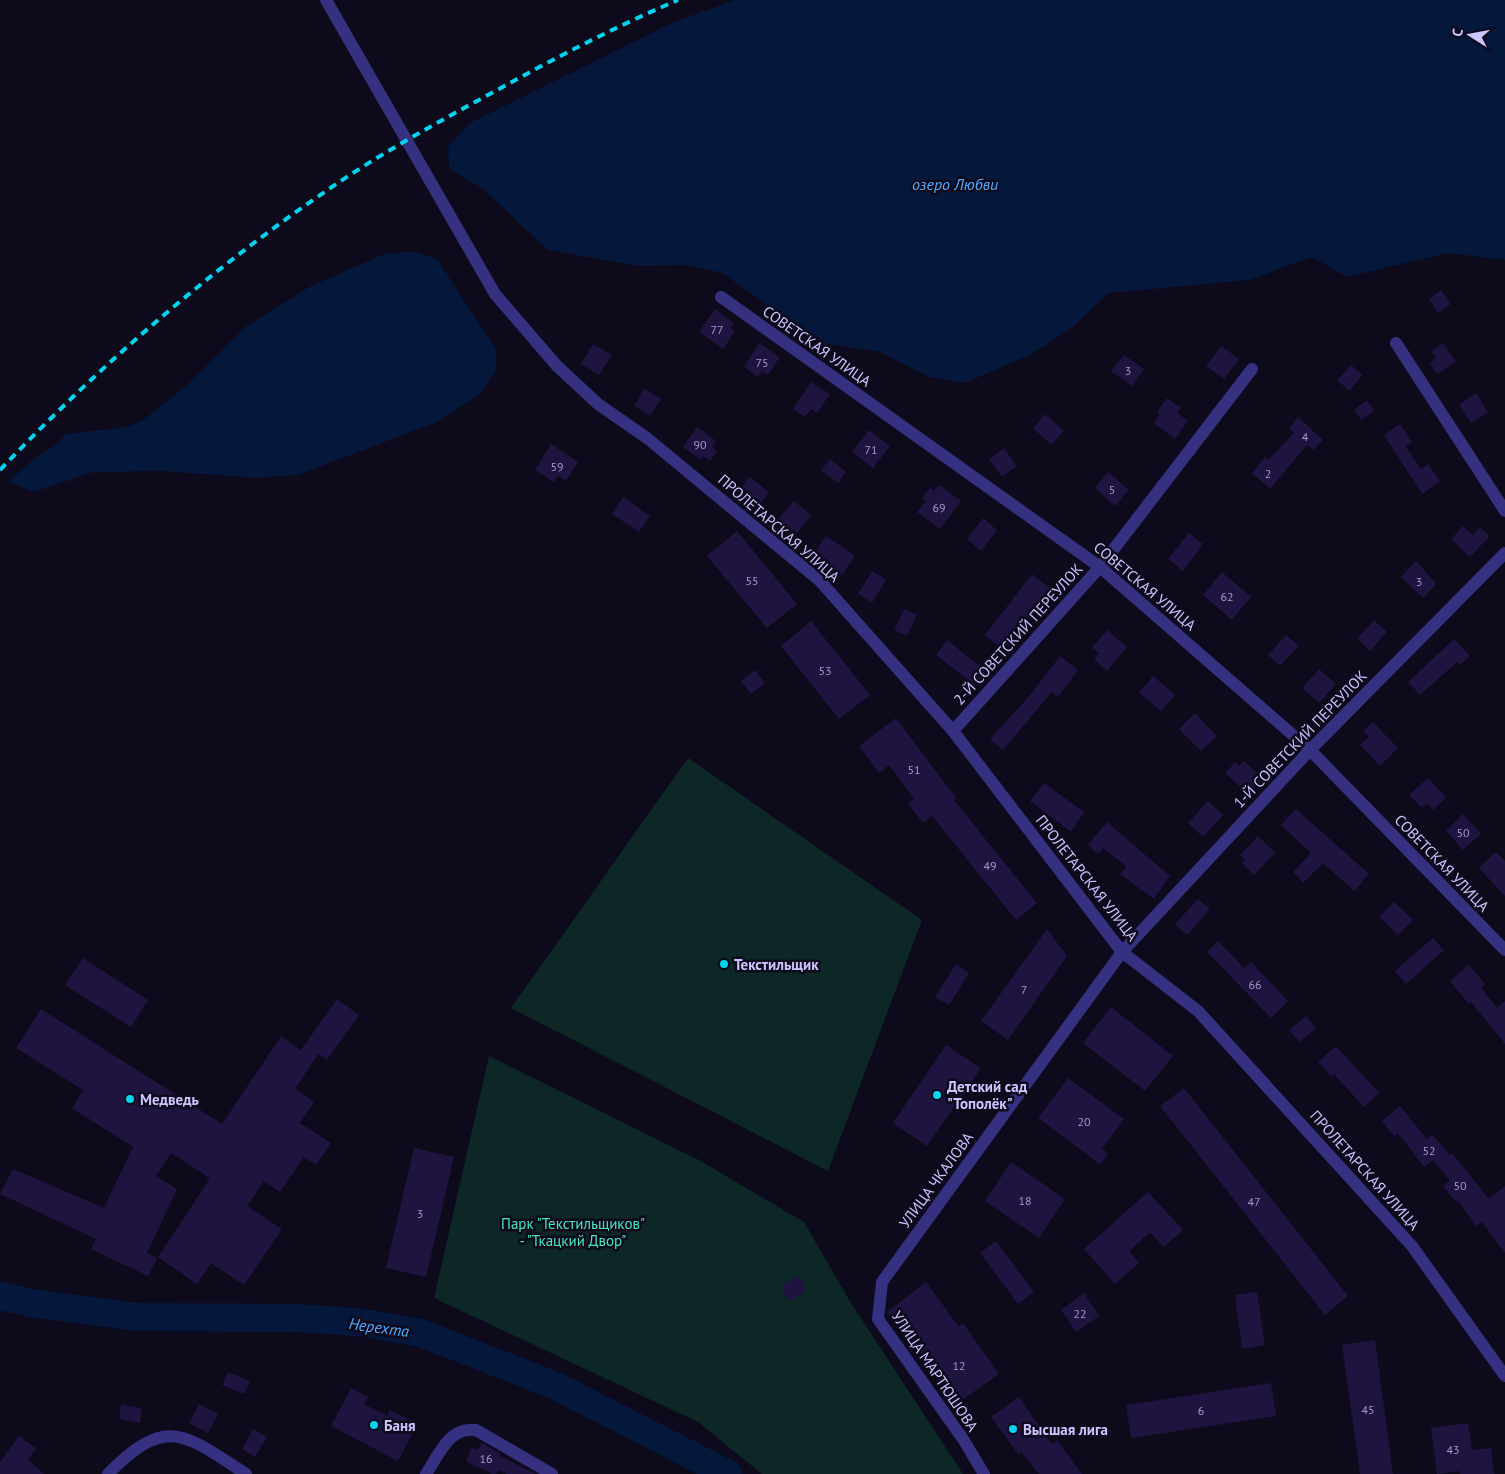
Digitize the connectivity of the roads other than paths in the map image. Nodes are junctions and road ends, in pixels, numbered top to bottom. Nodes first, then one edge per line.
1 (326, 0) edge
2 (721, 297) dead end
3 (1396, 343) dead end
4 (1252, 369) dead end
5 (1505, 511) edge
6 (1505, 553) edge
7 (1100, 567) junction
8 (953, 731) junction
9 (1310, 750) junction
10 (1505, 950) edge
11 (1122, 952) junction
12 (882, 1282) joint
13 (1505, 1376) edge
14 (108, 1474) edge
15 (246, 1474) edge
16 (426, 1474) edge
17 (552, 1474) edge
18 (984, 1474) edge

1 - 8 street, ПРОЛЕТАРСКАЯ УЛИЦА
2 - 7 street, СОВЕТСКАЯ УЛИЦА
3 - 5 street
4 - 7 street, 2-Й СОВЕТСКИЙ ПЕРЕУЛОК
6 - 9 street, 1-Й СОВЕТСКИЙ ПЕРЕУЛОК
7 - 8 street, 2-Й СОВЕТСКИЙ ПЕРЕУЛОК
7 - 9 street, СОВЕТСКАЯ УЛИЦА
8 - 11 street, ПРОЛЕТАРСКАЯ УЛИЦА
9 - 10 street, СОВЕТСКАЯ УЛИЦА
9 - 11 street, 1-Й СОВЕТСКИЙ ПЕРЕУЛОК
11 - 12 street, УЛИЦА ЧКАЛОВА
11 - 13 street, ПРОЛЕТАРСКАЯ УЛИЦА
12 - 18 street, УЛИЦА МАРТЮШОВА
14 - 15 street
16 - 17 street

